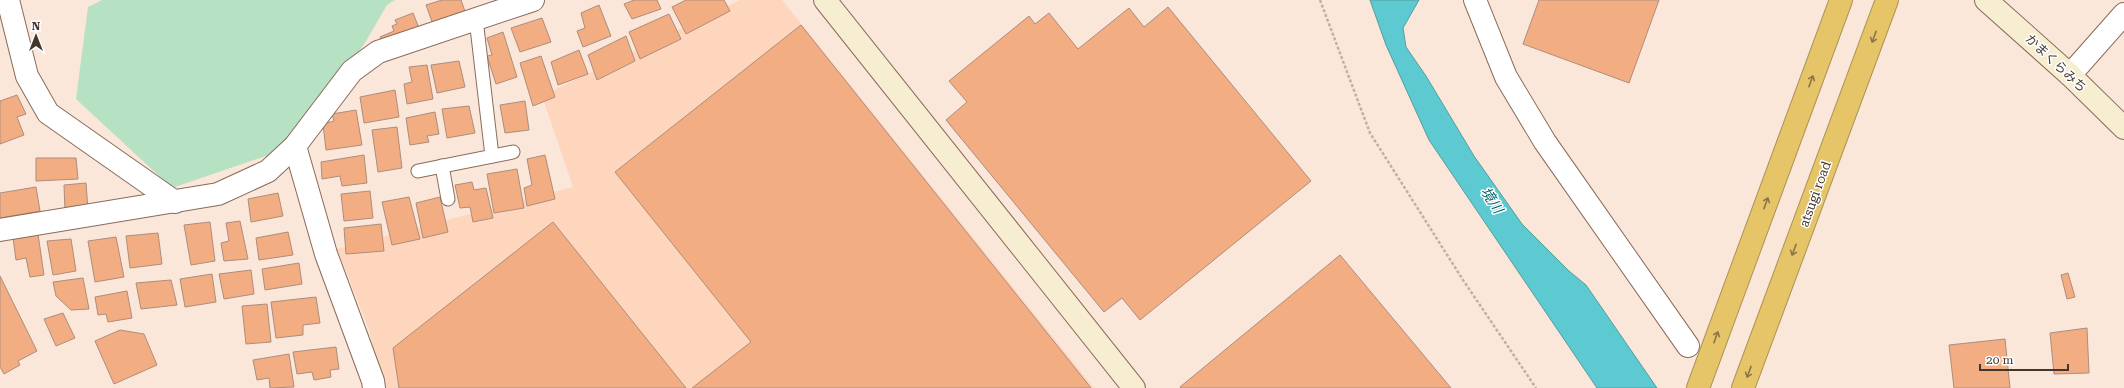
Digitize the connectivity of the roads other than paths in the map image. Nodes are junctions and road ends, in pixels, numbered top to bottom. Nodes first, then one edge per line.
1 (8, 0) edge
2 (533, 0) edge
3 (824, 0) edge
4 (1475, 0) edge
5 (1841, 0) edge
6 (1887, 0) edge
7 (1986, 0) edge
8 (2124, 14) edge
9 (476, 20) junction
10 (2070, 75) junction
11 (2124, 128) edge
12 (295, 146) junction
13 (513, 152) dead end
14 (492, 156) junction
15 (442, 166) junction
16 (418, 170) dead end
17 (448, 199) dead end
18 (175, 202) junction
19 (0, 230) edge
20 (1688, 346) dead end
21 (374, 388) edge
22 (1134, 388) edge
23 (1698, 388) edge
24 (1743, 388) edge

1 - 18 street
2 - 9 street
3 - 22 street
4 - 20 street
23 -> 5 highway
6 -> 24 highway, atsugi road
7 - 10 street, かまくらみち
8 - 10 street
9 - 12 street
9 - 14 lane
10 - 11 street, かまくらみち
12 - 18 street
12 - 21 street
13 - 14 lane
14 - 15 lane
15 - 16 lane
15 - 17 lane
18 - 19 street

